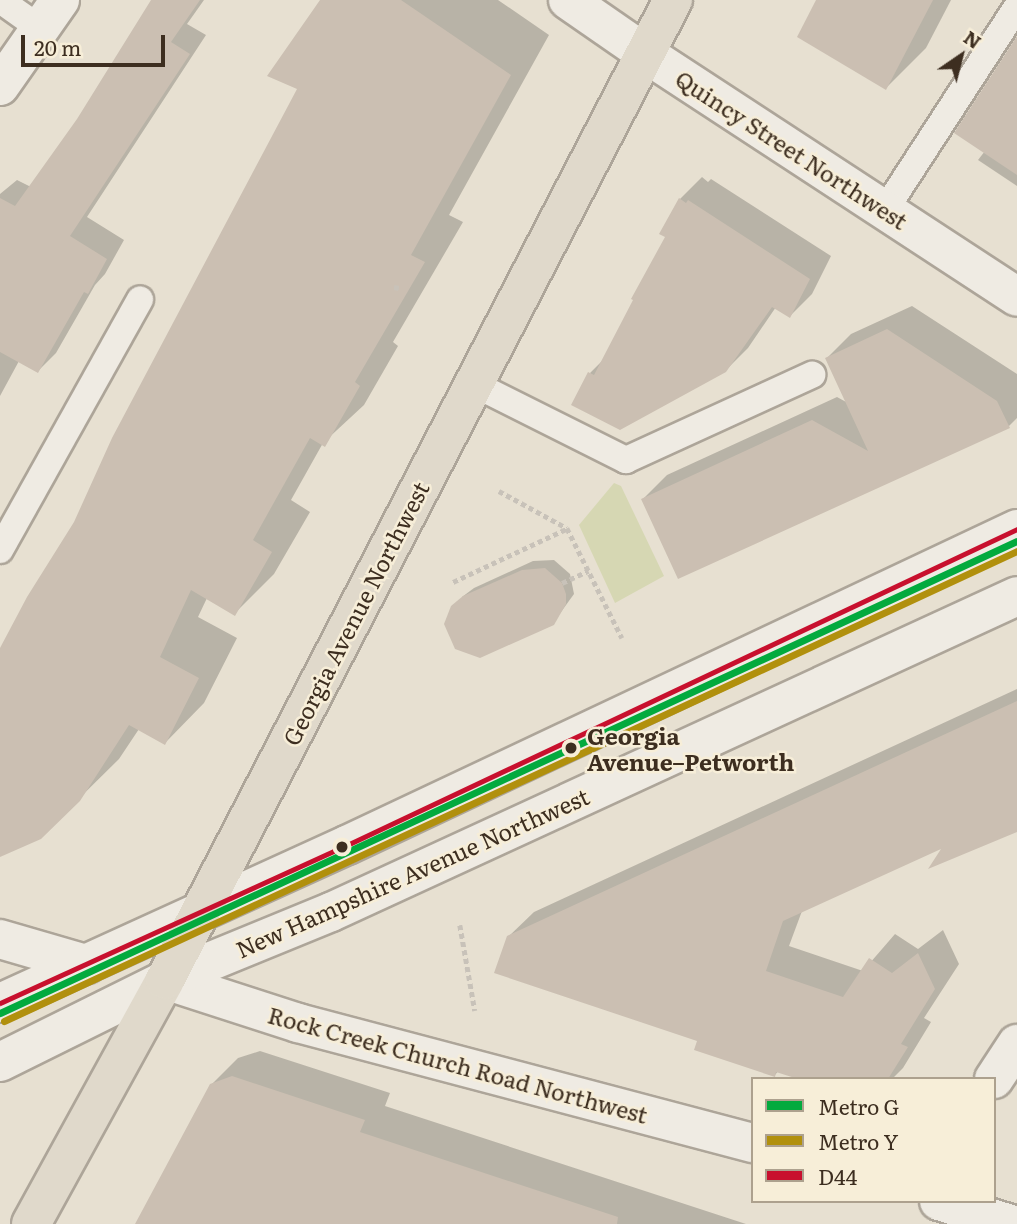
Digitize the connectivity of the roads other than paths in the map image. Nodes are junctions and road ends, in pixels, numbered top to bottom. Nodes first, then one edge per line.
1 (0, 0) edge
2 (568, 0) edge
3 (673, 0) edge
4 (1017, 7) edge
5 (51, 14) edge
6 (646, 54) junction
7 (0, 86) edge
8 (884, 210) junction
9 (1017, 297) edge
10 (140, 299) dead end
11 (812, 375) dead end
12 (474, 384) junction
13 (1017, 529) edge
14 (0, 550) edge
15 (1017, 596) edge
16 (201, 910) junction
17 (0, 939) edge
18 (86, 964) junction
19 (165, 980) junction
20 (0, 1003) edge
21 (1017, 1044) edge
22 (0, 1062) edge
23 (995, 1077) edge
24 (751, 1142) edge
25 (945, 1203) edge
26 (31, 1224) edge
27 (1010, 1224) edge

1 - 5 lane
2 - 6 main road, Quincy Street Northwest
3 - 6 highway, Georgia Avenue Northwest
4 - 8 lane
5 - 7 main road
6 - 8 main road, Quincy Street Northwest
6 - 12 highway, Georgia Avenue Northwest
8 - 9 main road, Quincy Street Northwest
10 - 14 lane
11 - 12 lane
12 - 16 highway, Georgia Avenue Northwest
13 - 16 main road
15 - 19 main road, New Hampshire Avenue Northwest
16 - 18 main road
16 - 19 highway, Georgia Avenue Northwest
17 - 18 main road
18 - 20 main road
19 - 22 main road, New Hampshire Avenue Northwest
19 - 24 main road, Rock Creek Church Road Northwest
19 - 26 highway, Georgia Avenue Northwest
21 - 23 main road
25 - 27 main road

